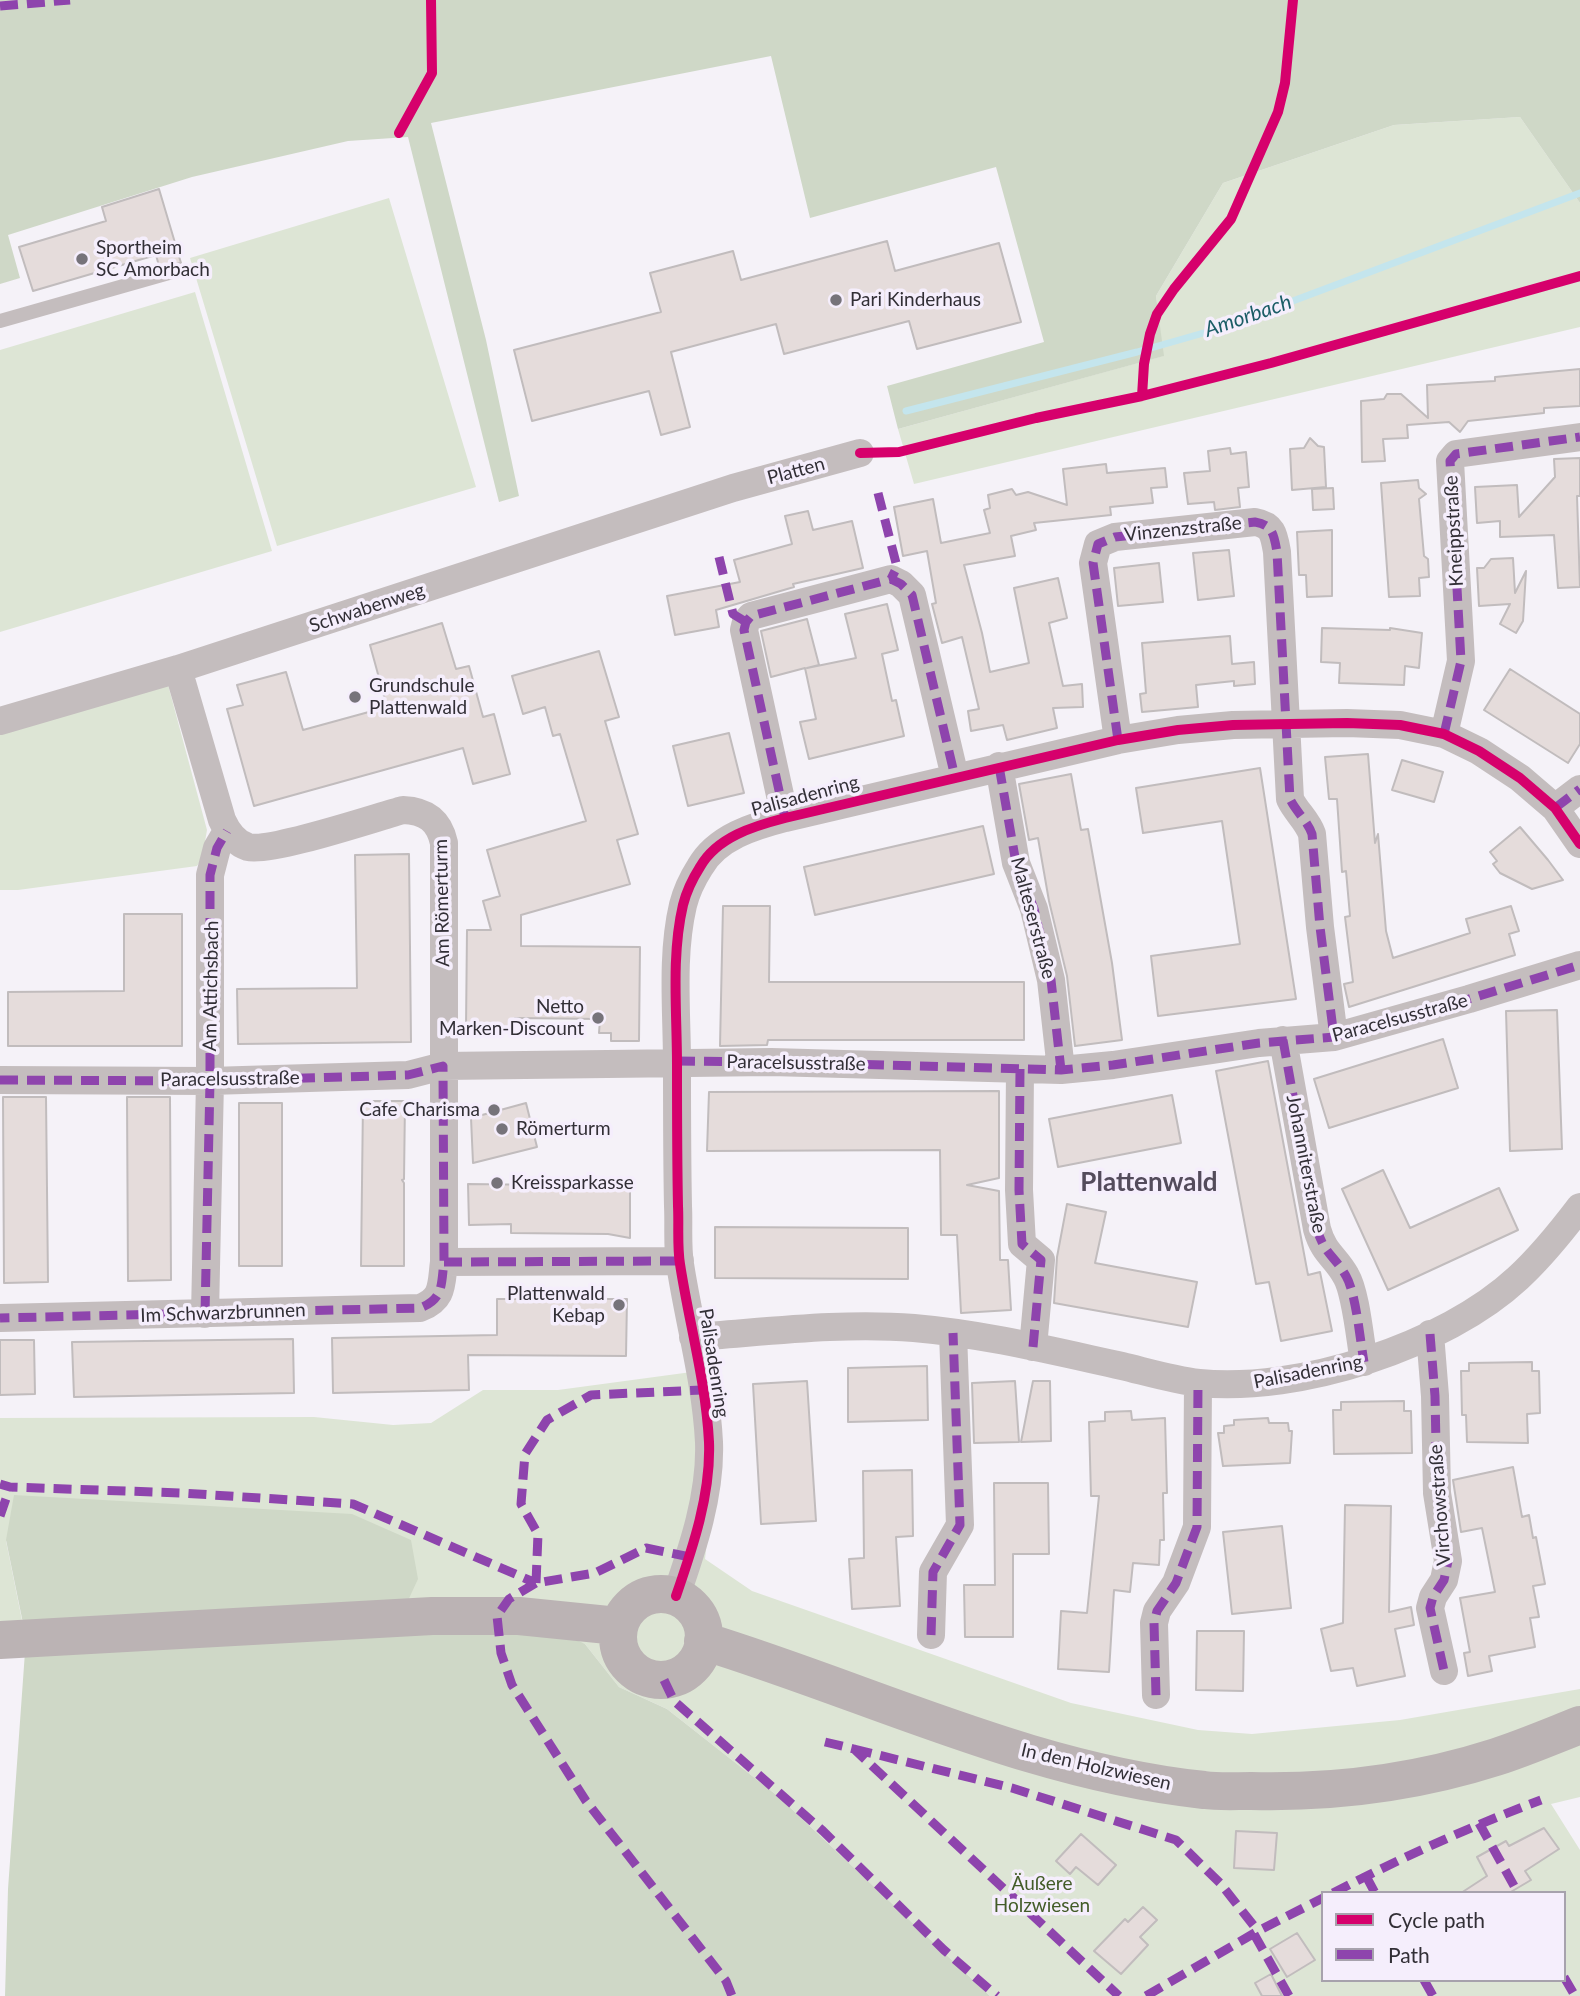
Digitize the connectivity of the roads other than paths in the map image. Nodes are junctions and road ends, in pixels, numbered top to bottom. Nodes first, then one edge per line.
1 (169, 273) dead end
2 (0, 321) edge
3 (1580, 437) edge
4 (860, 453) dead end
5 (733, 488) joint
6 (178, 669) junction
7 (0, 722) edge
8 (1286, 723) junction
9 (1444, 734) junction
10 (1118, 740) junction
11 (999, 766) junction
12 (955, 777) junction
13 (1580, 789) edge
14 (1555, 808) junction
15 (785, 818) junction
16 (227, 831) junction
17 (1580, 844) edge
18 (1580, 965) edge
19 (1334, 1037) junction
20 (1283, 1040) junction
21 (677, 1061) junction
22 (443, 1066) junction
23 (1020, 1069) junction
24 (1061, 1070) junction
25 (0, 1080) edge
26 (210, 1081) junction
27 (1580, 1207) edge
28 (680, 1261) junction
29 (444, 1262) junction
30 (440, 1293) joint
31 (205, 1314) junction
32 (0, 1318) edge
33 (953, 1333) junction
34 (1430, 1334) junction
35 (693, 1337) junction
36 (1033, 1347) junction
37 (1364, 1363) junction
38 (1198, 1383) junction
39 (676, 1596) junction
40 (618, 1626) junction
41 (930, 1635) dead end
42 (13, 1639) edge
43 (703, 1641) junction
44 (1444, 1671) dead end
45 (1156, 1695) dead end
46 (1580, 1725) edge

1 - 2 lane
3 - 9 street, Kneippstraße
4 - 5 street, Platten
5 - 6 street, Schwabenweg
6 - 7 street, Schwabenweg
6 - 16 street
8 - 9 street, Palisadenring
8 - 10 street, Palisadenring
8 - 10 street, Vinzenzstraße
8 - 19 street
9 - 14 street, Palisadenring
10 - 11 street, Palisadenring
11 - 12 street, Palisadenring
11 - 24 street, Malteserstraße
12 - 15 street, Palisadenring
12 - 15 street
13 - 14 street
14 - 17 street, Palisadenring
15 - 21 street, Palisadenring
16 - 22 street, Am Römerturm
16 - 26 street, Am Attichsbach
18 - 19 street, Paracelsusstraße
19 - 20 street, Paracelsusstraße
20 - 24 street, Paracelsusstraße
20 - 37 street, Johanniterstraße
21 - 22 street, Paracelsusstraße
21 - 23 street, Paracelsusstraße
21 - 28 street, Palisadenring
22 - 26 street, Paracelsusstraße
22 - 29 street, Am Römerturm
23 - 24 street, Paracelsusstraße
23 - 36 street
25 - 26 street, Paracelsusstraße
26 - 31 street, Am Attichsbach
27 - 34 street, Palisadenring
28 - 29 street
28 - 35 street, Palisadenring
29 - 30 street, Am Römerturm
30 - 31 street, Im Schwarzbrunnen
31 - 32 street, Im Schwarzbrunnen
33 - 35 street, Palisadenring
33 - 36 street, Palisadenring
33 - 41 street
34 - 37 street, Palisadenring
34 - 44 street, Virchowstraße
35 - 39 street, Palisadenring
36 - 38 street, Palisadenring
37 - 38 street, Palisadenring
38 - 45 street
39 - 40 street
39 - 43 street
40 - 42 street
40 - 43 street
43 - 46 street, In den Holzwiesen

